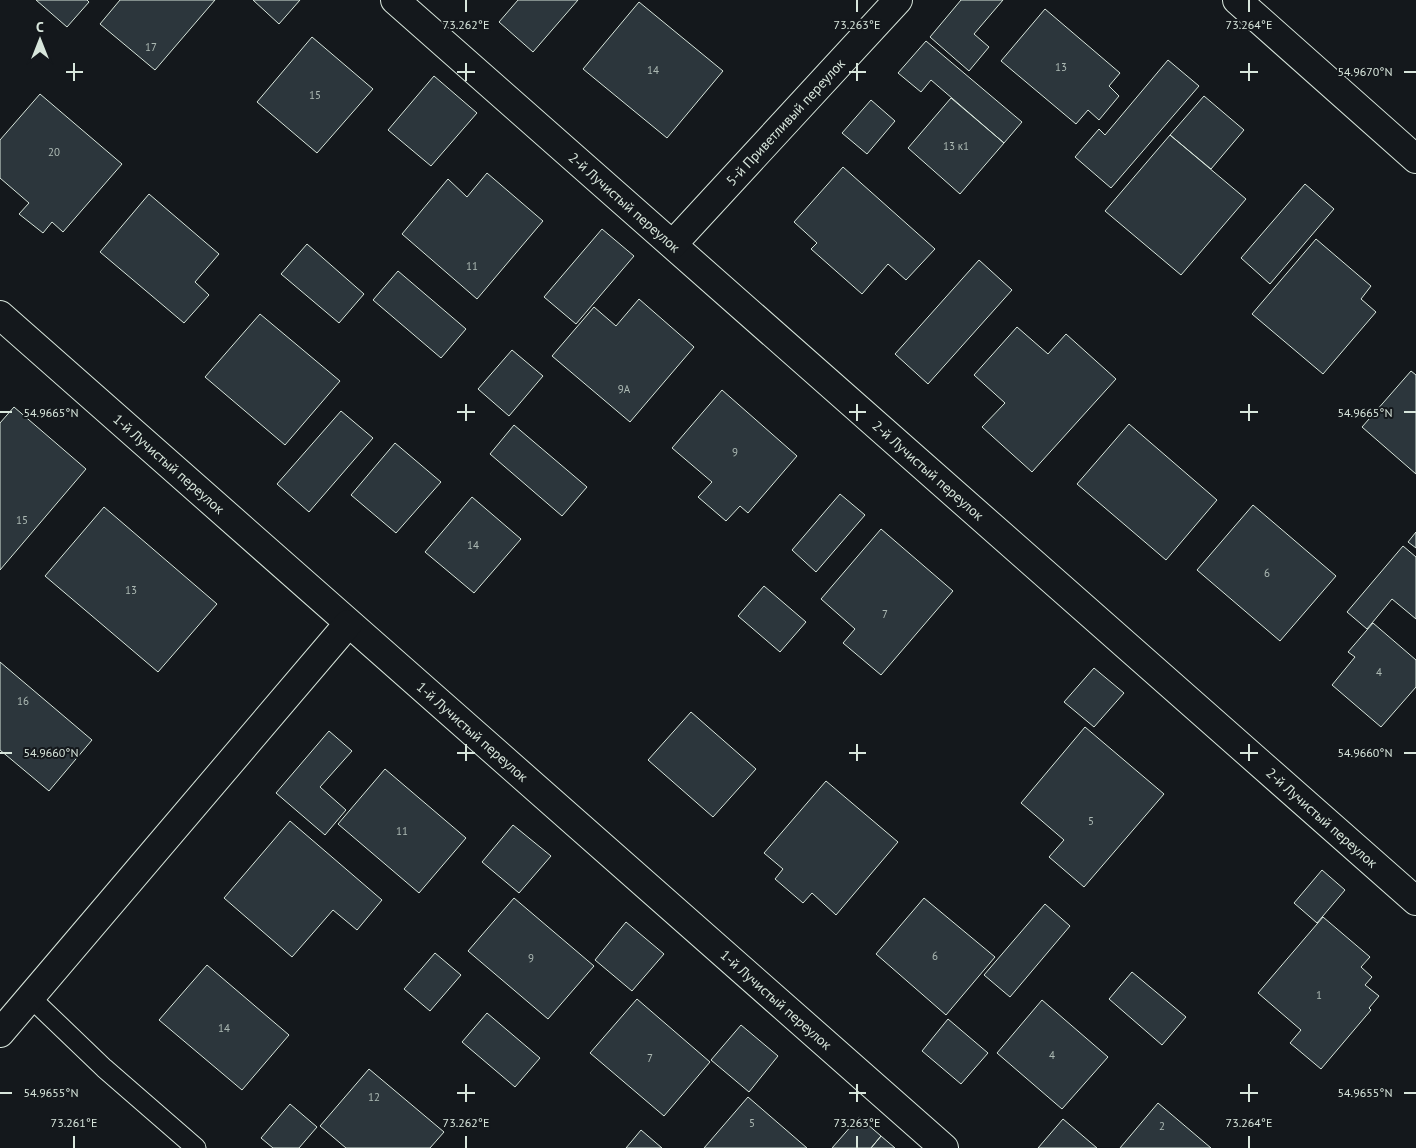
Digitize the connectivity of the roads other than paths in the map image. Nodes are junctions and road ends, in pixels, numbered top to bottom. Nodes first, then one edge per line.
1 (396, 0) edge
2 (898, 0) edge
3 (1237, 0) edge
4 (1416, 159) edge
5 (673, 244) junction
6 (0, 315) edge
7 (348, 624) junction
8 (1416, 901) edge
9 (31, 998) junction
10 (0, 1033) edge
11 (196, 1148) edge
12 (944, 1148) edge

1 - 5 street, 2-й Лучистый переулок
2 - 5 street, 5-й Приветливый переулок
3 - 4 street
5 - 8 street, 2-й Лучистый переулок
6 - 7 street, 1-й Лучистый переулок
7 - 9 street
7 - 12 street, 1-й Лучистый переулок
9 - 10 street
9 - 11 lane

